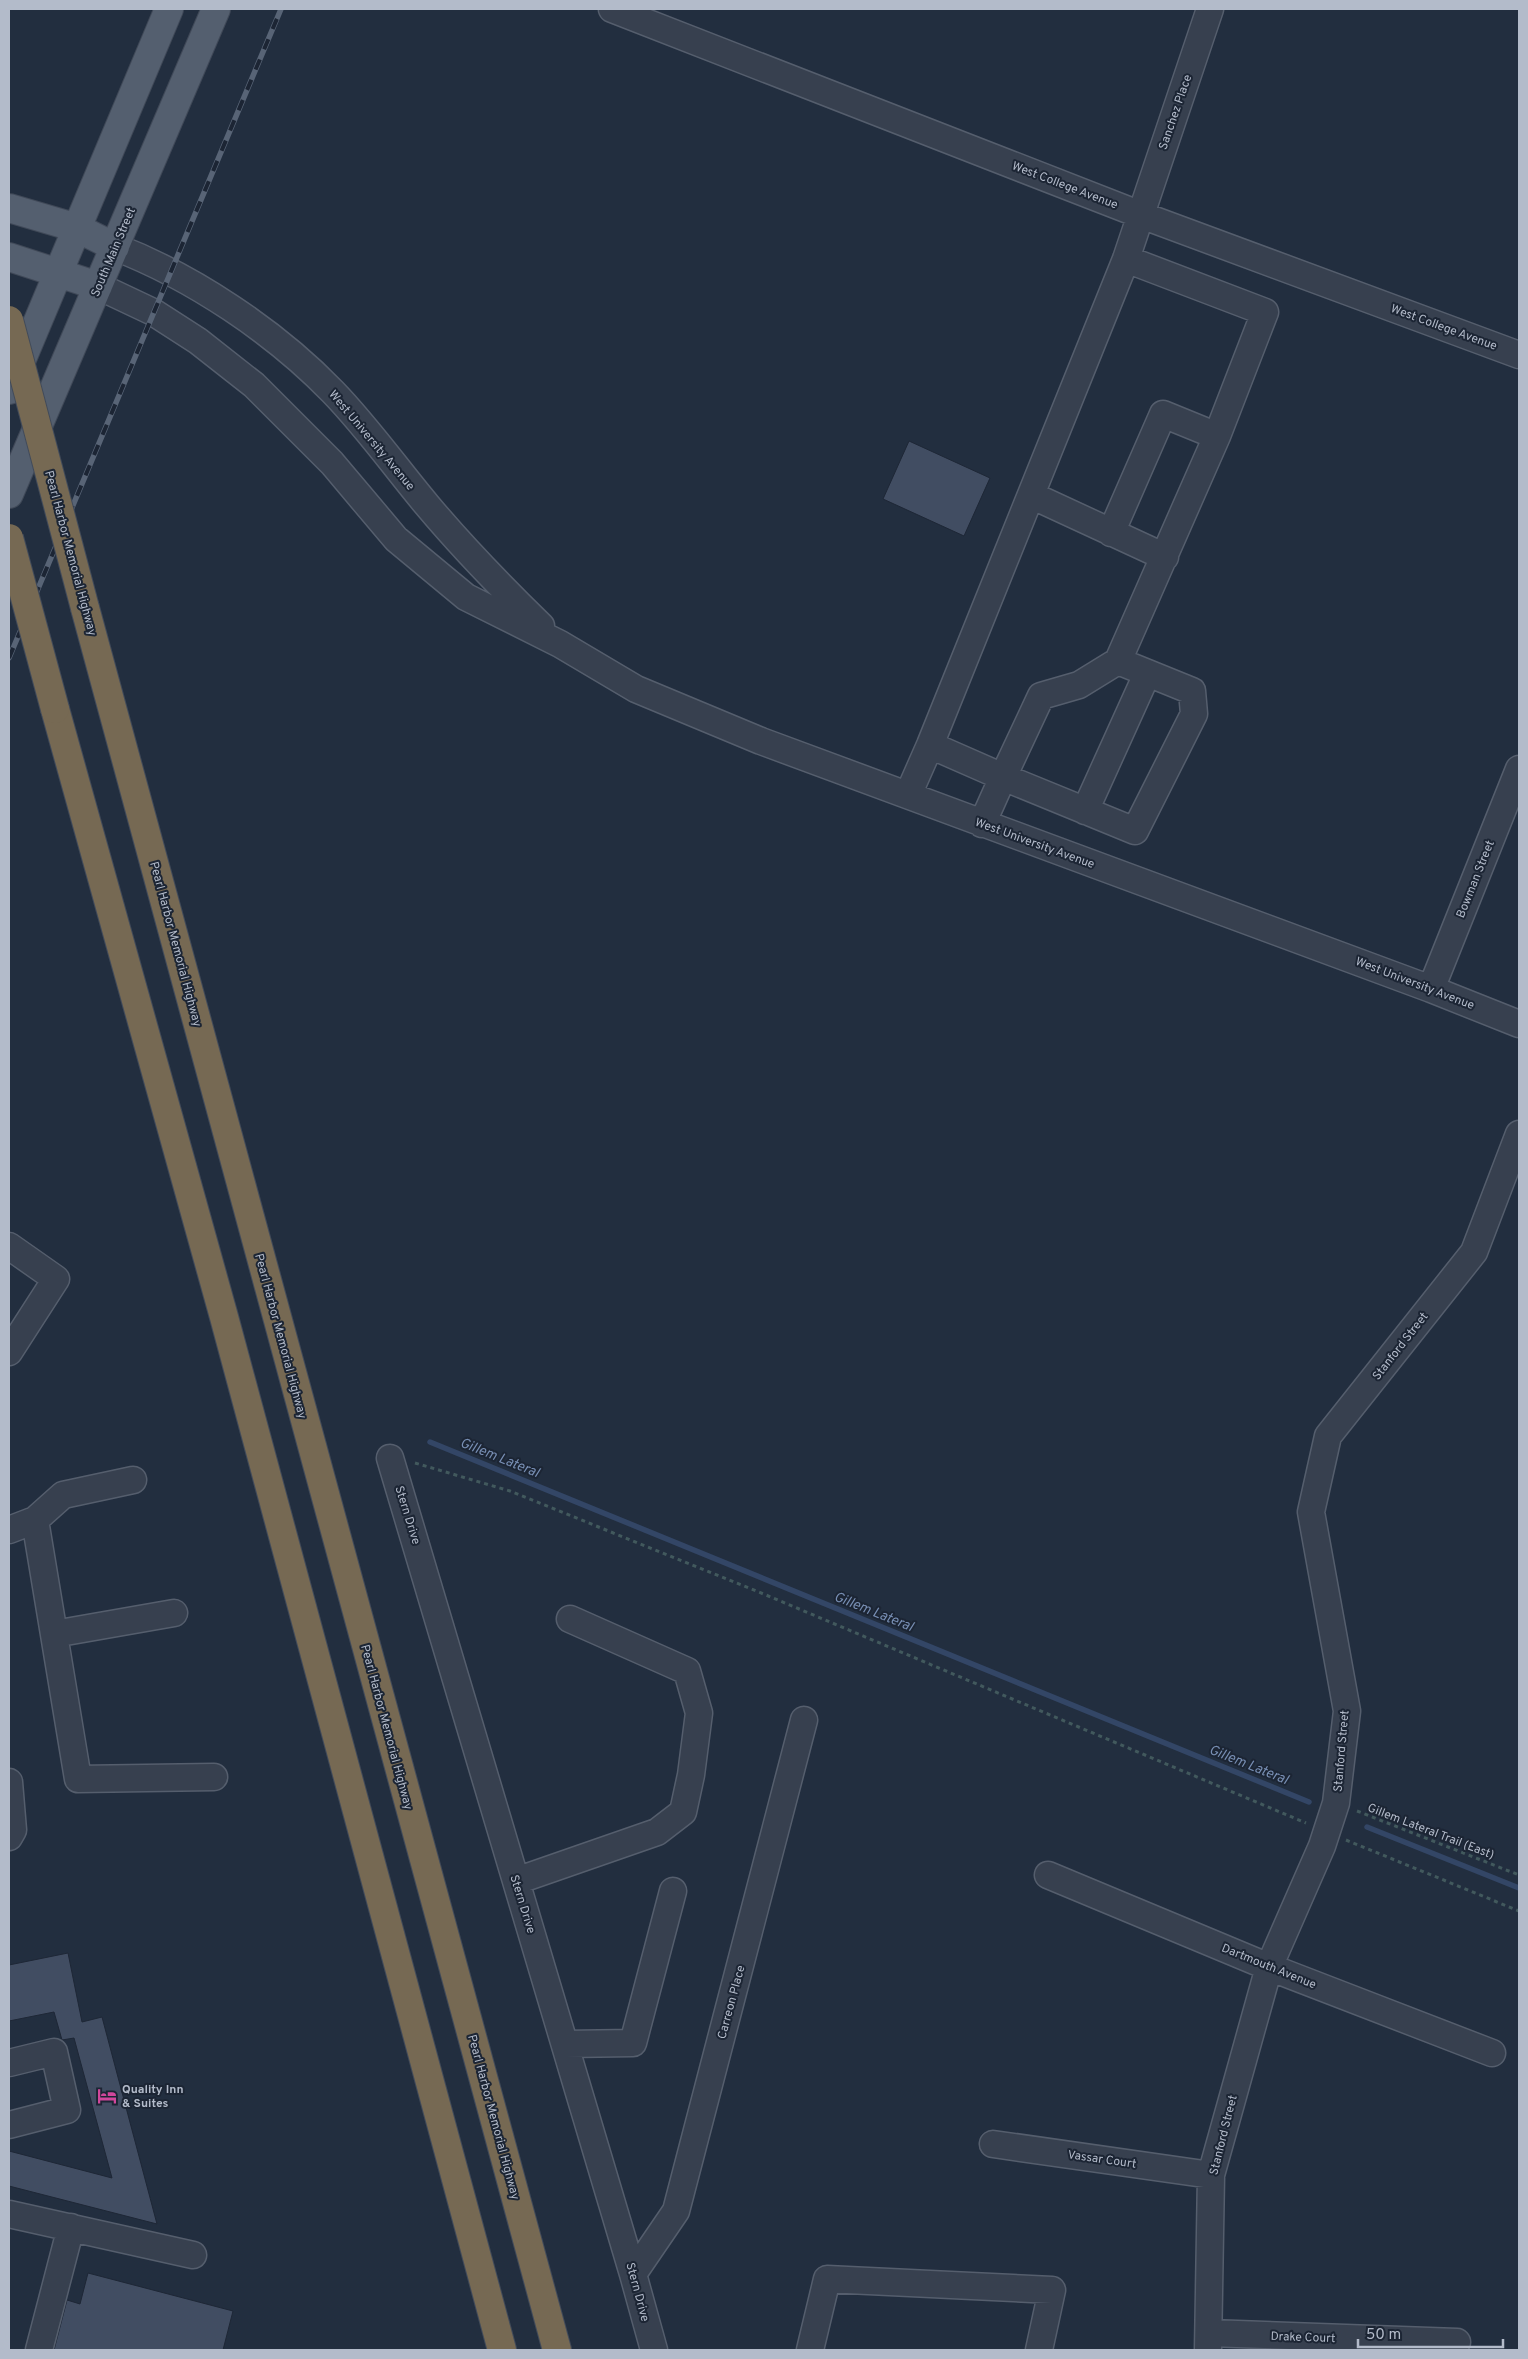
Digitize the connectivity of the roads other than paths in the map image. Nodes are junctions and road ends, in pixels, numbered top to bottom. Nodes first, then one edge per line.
1 (169, 9) edge
2 (216, 9) edge
3 (612, 9) edge
4 (1210, 9) edge
5 (9, 208) edge
6 (1141, 215) junction
7 (76, 228) junction
8 (115, 247) junction
9 (9, 257) edge
10 (1126, 258) junction
11 (58, 272) junction
12 (98, 286) junction
13 (9, 320) edge
14 (1519, 355) edge
15 (9, 390) edge
16 (1217, 436) junction
17 (9, 494) edge
18 (1031, 495) junction
19 (1111, 533) junction
20 (9, 538) edge
21 (1165, 557) junction
22 (560, 644) junction
23 (1118, 661) junction
24 (1147, 674) junction
25 (930, 745) junction
26 (1519, 769) edge
27 (1003, 777) junction
28 (908, 795) junction
29 (1085, 811) junction
30 (982, 824) junction
31 (1431, 989) junction
32 (1519, 1024) edge
33 (1519, 1134) edge
34 (9, 1246) edge
35 (9, 1352) edge
36 (390, 1458) road end
37 (133, 1480) dead end
38 (35, 1520) junction
39 (9, 1530) edge
40 (174, 1614) dead end
41 (570, 1620) dead end
42 (54, 1634) junction
43 (804, 1720) dead end
44 (214, 1777) dead end
45 (9, 1782) edge
46 (9, 1837) edge
47 (1048, 1875) dead end
48 (516, 1881) junction
49 (673, 1891) dead end
50 (1269, 1967) junction
51 (565, 2044) junction
52 (1492, 2053) dead end
53 (9, 2063) edge
54 (9, 2125) edge
55 (994, 2144) dead end
56 (1212, 2175) junction
57 (9, 2214) edge
58 (71, 2227) junction
59 (193, 2256) dead end
60 (633, 2274) junction
61 (1209, 2342) edge
62 (1457, 2342) dead end
63 (1369, 2345) edge
64 (40, 2350) edge
65 (502, 2350) edge
66 (557, 2350) edge
67 (654, 2350) edge
68 (810, 2350) edge
69 (1039, 2350) edge

1 - 7 main road
2 - 8 main road, South Main Street
3 - 6 street, West College Avenue
4 - 6 street, Sanchez Place
5 - 7 main road, West University Avenue
6 - 10 street, Sanchez Place
6 - 14 street, West College Avenue
7 - 8 main road, West University Avenue
7 - 11 main road
8 - 12 main road, South Main Street
8 - 22 street, West University Avenue
9 - 11 main road, West University Avenue
10 - 16 street
10 - 18 street, Sanchez Place
11 - 12 main road, West University Avenue
11 - 15 main road
12 - 17 main road, South Main Street
12 - 22 street, West University Avenue
13 - 66 highway, Pearl Harbor Memorial Highway, bridge
16 - 19 street
16 - 21 street
18 - 19 street
18 - 25 street, Sanchez Place
19 - 21 street
20 - 65 highway, bridge
21 - 23 street
22 - 28 street, West University Avenue
23 - 24 street
23 - 27 street
24 - 29 street
24 - 29 street
25 - 27 street
25 - 28 street, Sanchez Place
26 - 31 street, Bowman Street
27 - 29 street
27 - 30 street
28 - 30 street, West University Avenue
30 - 31 street, West University Avenue
31 - 32 street, West University Avenue
33 - 50 street, Stanford Street
34 - 35 street
36 - 48 street, Stern Drive
37 - 38 street
38 - 39 street
38 - 42 street
40 - 42 street
41 - 48 street
42 - 44 street
43 - 60 street, Carreon Place
45 - 46 street
47 - 50 street, Dartmouth Avenue
48 - 51 street, Stern Drive
49 - 51 street
50 - 52 street, Dartmouth Avenue
50 - 56 street, Stanford Street
51 - 60 street, Stern Drive
53 - 54 street
55 - 56 street, Vassar Court
56 - 61 street, Stanford Street
57 - 58 street
58 - 59 street
58 - 64 street
60 - 67 street, Stern Drive
61 - 63 street, Drake Court
62 - 63 street, Drake Court
68 - 69 street

